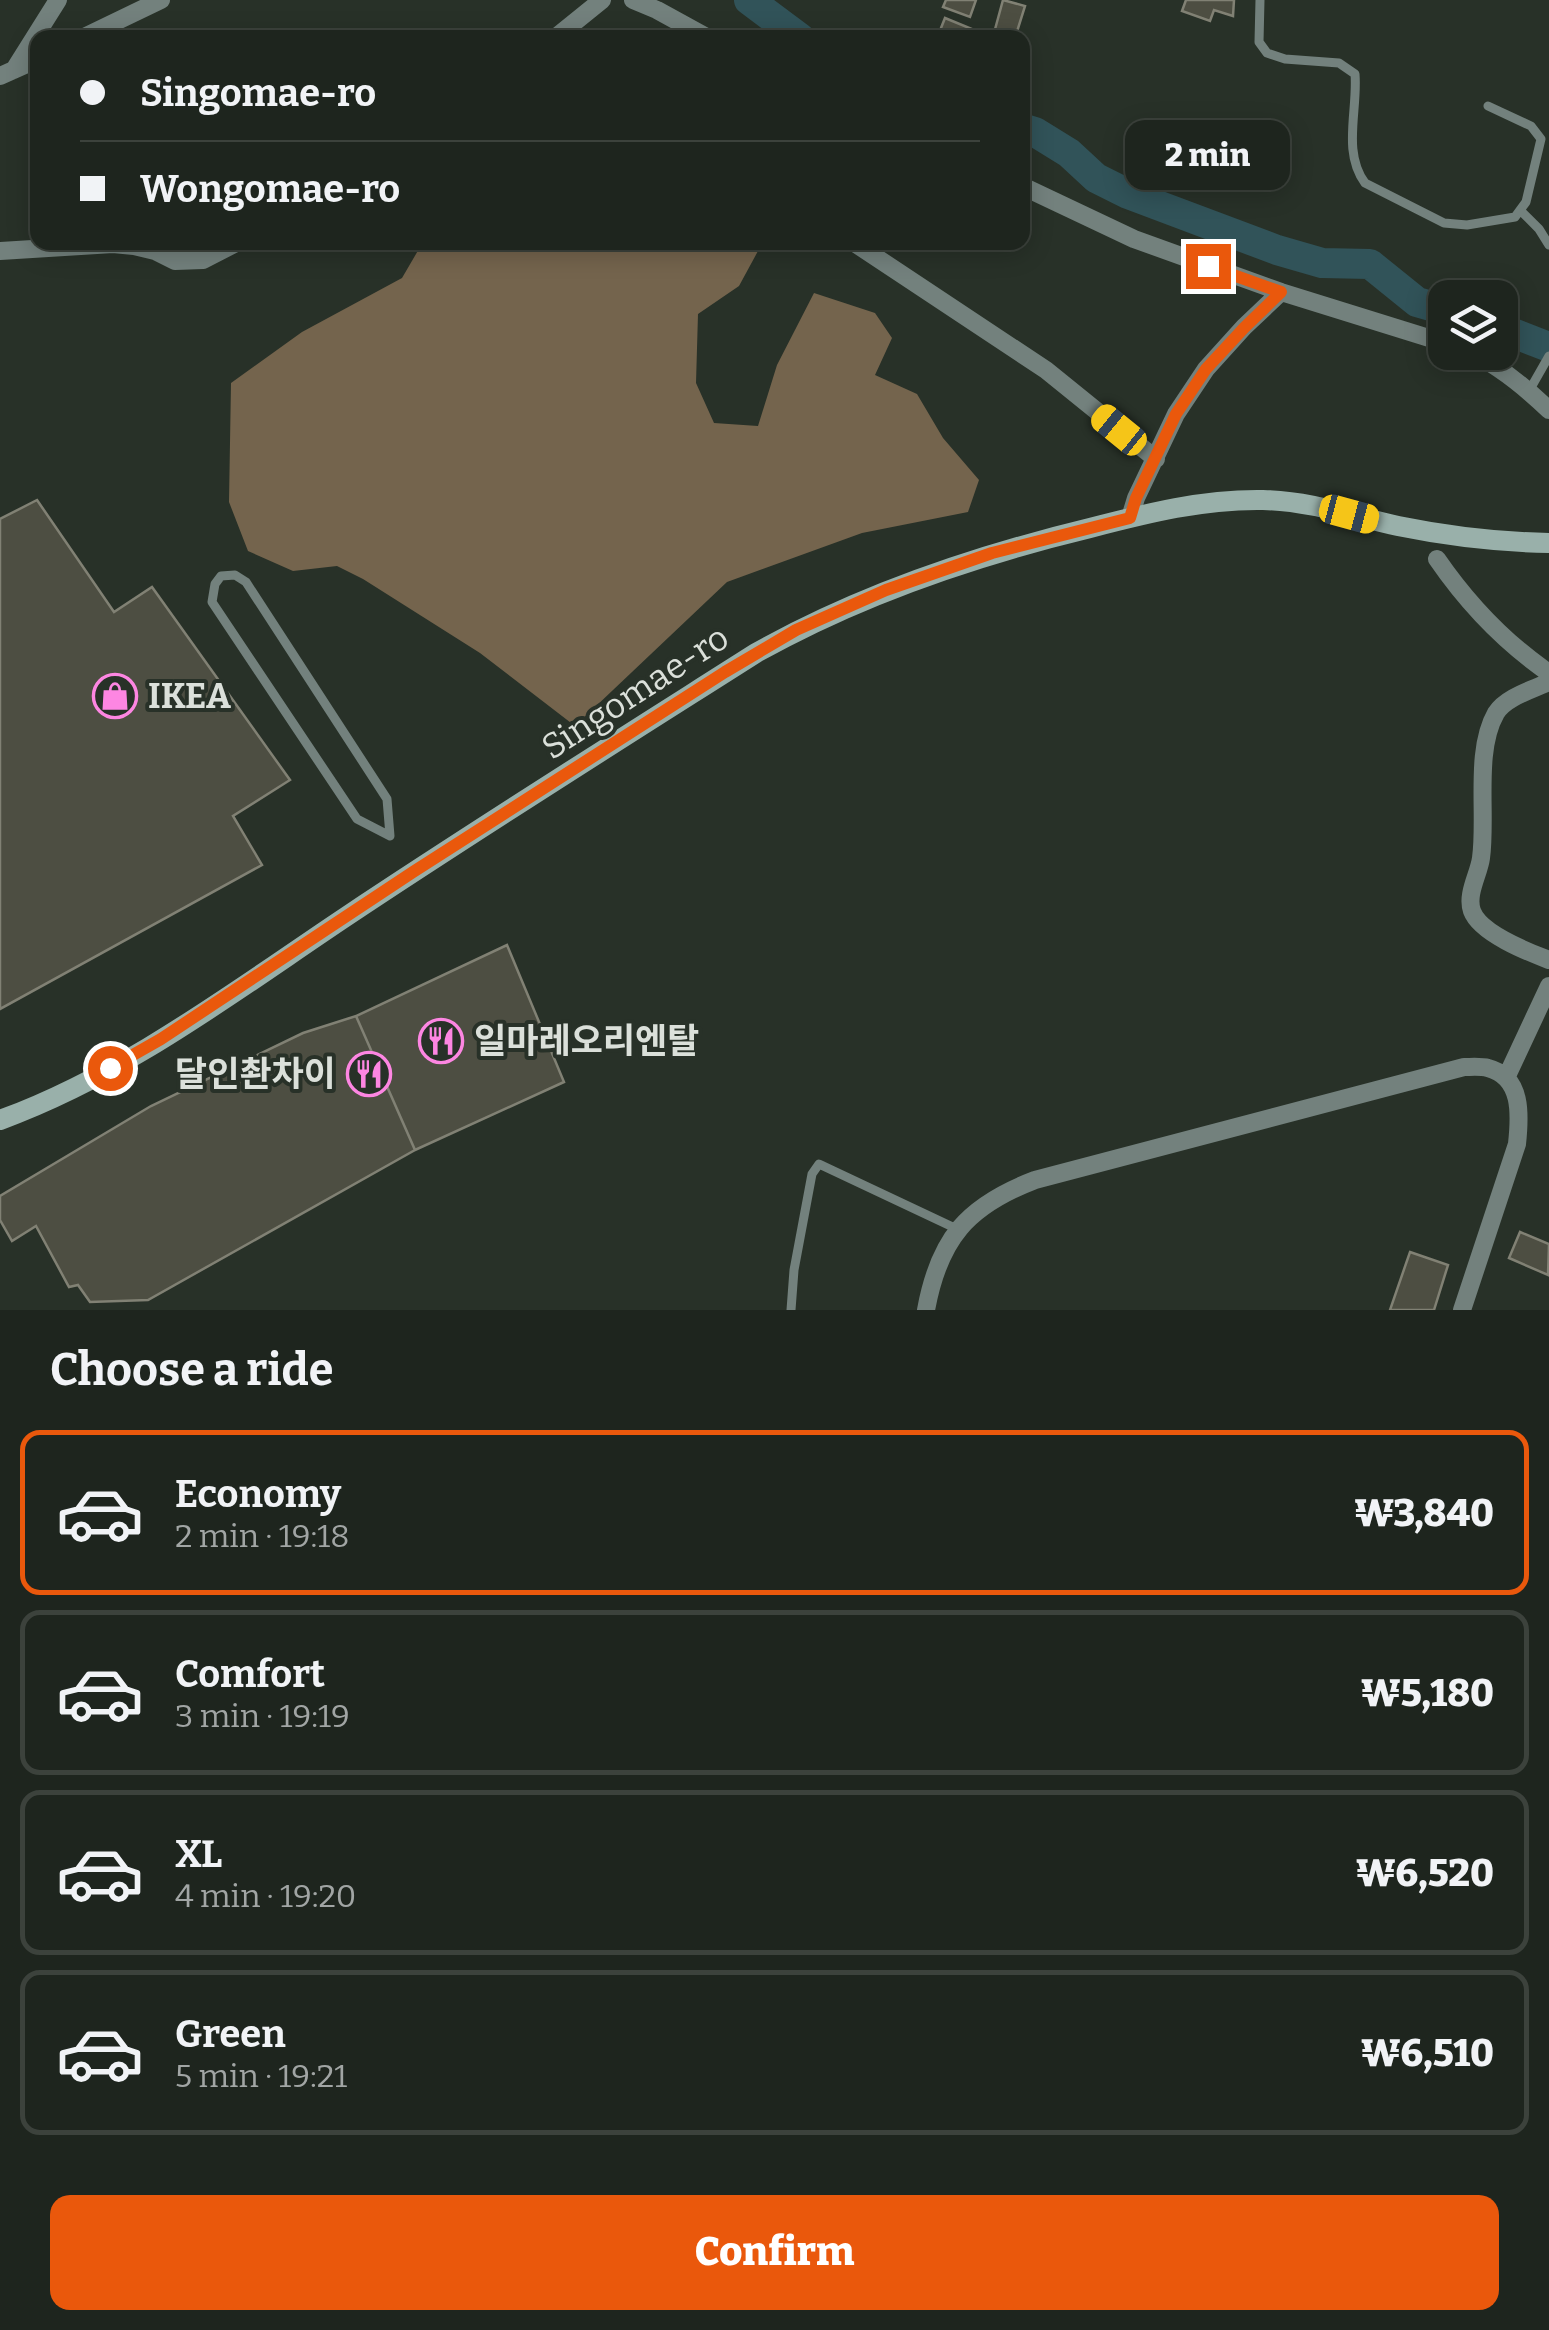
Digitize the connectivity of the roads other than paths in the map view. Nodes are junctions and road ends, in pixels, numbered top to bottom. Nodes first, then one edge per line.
1 (58, 0) edge
2 (160, 0) edge
3 (602, 0) edge
4 (633, 0) edge
5 (1260, 0) edge
6 (658, 10) junction
7 (37, 30) edge
8 (98, 30) edge
9 (565, 30) edge
10 (670, 30) edge
11 (694, 30) edge
12 (30, 40) edge
13 (30, 63) edge
14 (7, 73) edge
15 (1488, 106) dead end
16 (1030, 190) edge
17 (1520, 210) junction
18 (1549, 245) edge
19 (30, 249) edge
20 (148, 250) edge
21 (222, 250) edge
22 (865, 250) edge
23 (0, 251) edge
24 (1281, 292) junction
25 (1428, 338) edge
26 (1546, 360) edge
27 (1499, 370) edge
28 (1530, 391) junction
29 (1549, 410) edge
30 (1156, 458) junction
31 (1130, 518) junction
32 (1549, 543) edge
33 (1437, 560) dead end
34 (1549, 674) edge
35 (1549, 682) edge
36 (390, 836) joint
37 (1549, 960) edge
38 (1549, 986) edge
39 (1506, 1078) junction
40 (0, 1120) edge
41 (957, 1229) junction
42 (790, 1310) edge
43 (926, 1310) edge
44 (1462, 1310) edge

1 - 7 street
2 - 8 street
3 - 9 street
4 - 6 street
5 - 17 lane
6 - 10 street
6 - 11 street
12 - 14 street
13 - 14 street
15 - 17 lane
16 - 24 street
17 - 18 lane
19 - 23 street
20 - 21 street
22 - 30 street
24 - 25 street
24 - 30 street
26 - 28 lane
27 - 28 street
28 - 29 street
30 - 31 street
31 - 32 street, Singomae-ro
31 - 40 street, Singomae-ro
33 - 34 street
35 - 37 street
36 - 36 lane
38 - 39 street
39 - 41 street
39 - 44 street
41 - 42 lane
41 - 43 street

